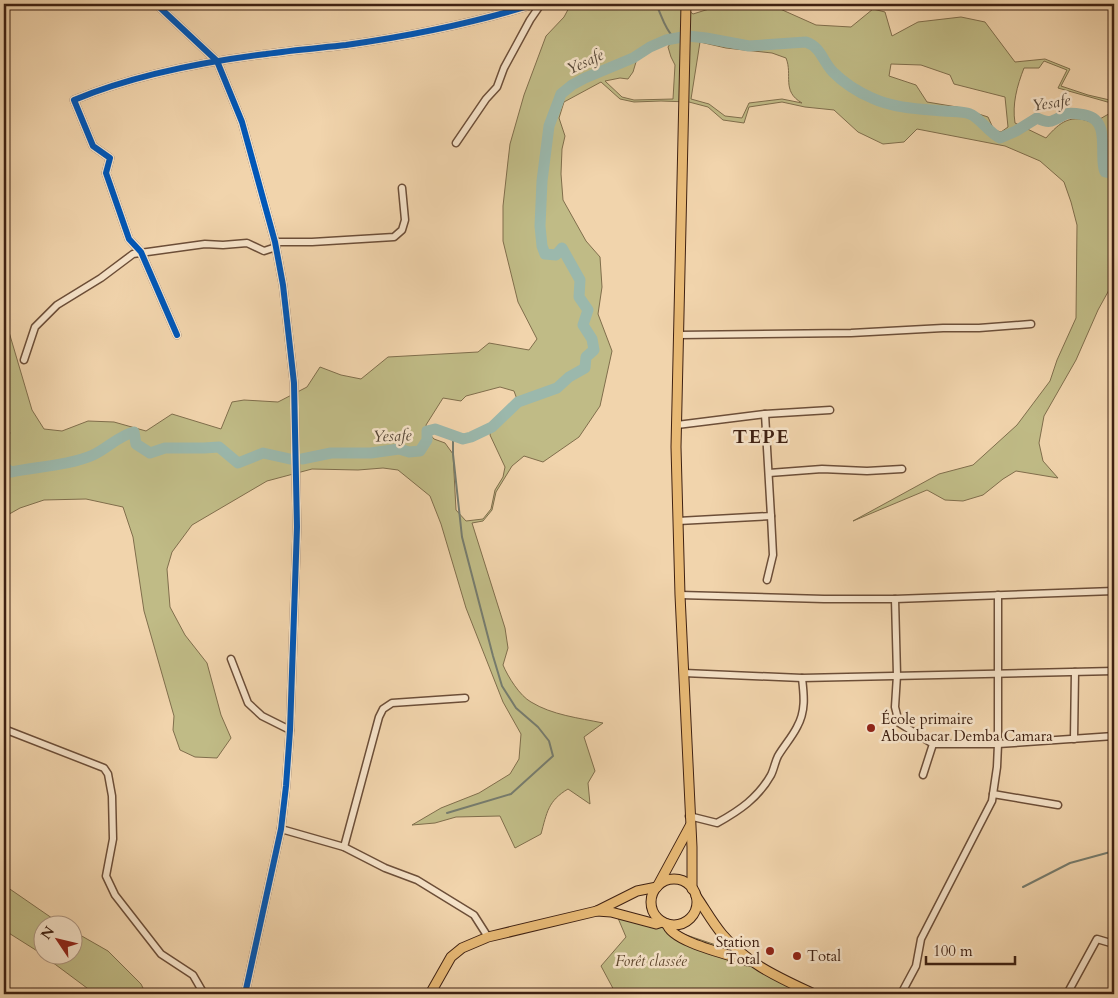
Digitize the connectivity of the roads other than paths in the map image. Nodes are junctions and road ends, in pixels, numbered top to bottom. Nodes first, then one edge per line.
1 (156, 4) edge
2 (535, 4) edge
3 (541, 4) edge
4 (686, 4) edge
5 (217, 61) junction
6 (456, 143) dead end
7 (402, 188) dead end
8 (276, 244) junction
9 (141, 252) junction
10 (1031, 324) dead end
11 (177, 335) dead end
12 (678, 335) junction
13 (24, 360) dead end
14 (830, 410) dead end
15 (765, 414) junction
16 (677, 425) junction
17 (902, 470) dead end
18 (769, 473) junction
19 (771, 516) junction
20 (678, 521) junction
21 (767, 580) dead end
22 (1114, 591) edge
23 (680, 595) junction
24 (998, 595) junction
25 (895, 598) junction
26 (231, 659) dead end
27 (1114, 671) edge
28 (1075, 672) junction
29 (684, 673) junction
30 (998, 674) junction
31 (897, 675) junction
32 (802, 678) junction
33 (465, 698) dead end
34 (4, 729) edge
35 (290, 730) junction
36 (1114, 736) edge
37 (1074, 740) junction
38 (933, 744) junction
39 (998, 744) junction
40 (923, 775) dead end
41 (993, 794) junction
42 (1058, 805) dead end
43 (689, 816) junction
44 (690, 826) junction
45 (280, 829) junction
46 (344, 847) junction
47 (657, 887) junction
48 (694, 892) junction
49 (597, 911) junction
50 (664, 923) junction
51 (488, 938) junction
52 (1114, 944) edge
53 (751, 962) junction
54 (204, 994) edge
55 (245, 994) edge
56 (430, 994) edge
57 (814, 994) edge
58 (901, 994) edge
59 (1067, 994) edge

1 - 5 street
2 - 5 street
3 - 6 street
4 - 12 highway
5 - 8 street
5 - 9 street
7 - 8 street
8 - 9 street
8 - 35 street
9 - 11 street
9 - 13 street
10 - 12 street
12 - 16 highway
14 - 15 street
15 - 16 street
15 - 18 street
16 - 20 highway
17 - 18 street
18 - 19 street
19 - 20 street
19 - 21 street
20 - 23 highway
22 - 24 street
23 - 25 street
23 - 29 highway
24 - 25 street
24 - 30 street
25 - 31 street
26 - 35 street
27 - 28 street
28 - 30 street
28 - 37 street
29 - 32 street
29 - 43 highway
30 - 31 street
30 - 39 street
31 - 32 street
31 - 38 street
32 - 43 street
33 - 46 street
34 - 54 street
35 - 45 street
36 - 37 street
37 - 39 street
38 - 39 street
38 - 40 street
39 - 41 street
41 - 42 street
41 - 58 street
43 - 44 highway
44 - 47 highway
44 - 48 highway
45 - 46 street
45 - 55 street
46 - 51 street
47 - 48 highway
47 - 49 highway
47 - 50 highway
48 - 50 highway
48 - 53 highway
49 - 50 highway
49 - 51 highway
50 - 53 highway
51 - 56 highway
52 - 59 street
53 - 57 highway

